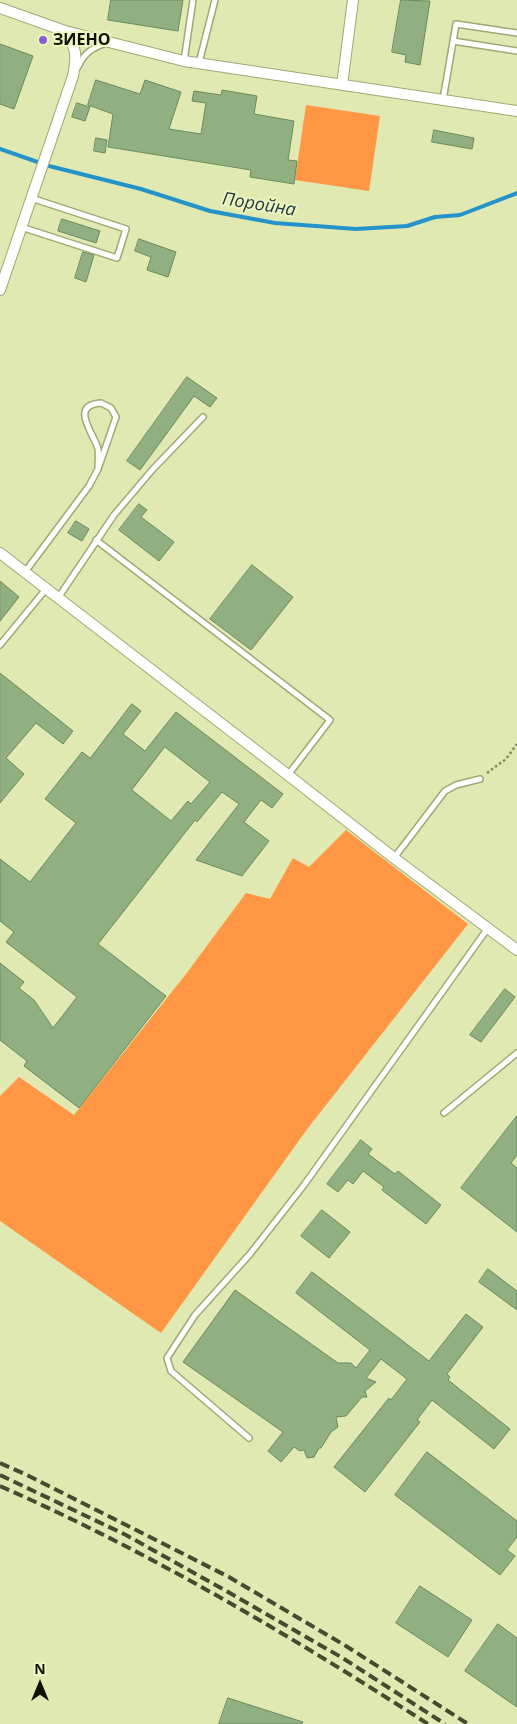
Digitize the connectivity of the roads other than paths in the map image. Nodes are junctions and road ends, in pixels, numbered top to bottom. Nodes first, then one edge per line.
1 (193, 0) edge
2 (215, 0) edge
3 (353, 0) edge
4 (0, 8) edge
5 (65, 30) junction
6 (517, 34) edge
7 (453, 41) junction
8 (107, 42) junction
9 (517, 51) edge
10 (184, 61) junction
11 (199, 63) junction
12 (73, 76) junction
13 (342, 85) junction
14 (443, 100) junction
15 (517, 111) edge
16 (30, 198) junction
17 (21, 227) junction
18 (0, 290) edge
19 (203, 417) dead end
20 (98, 469) junction
21 (96, 540) junction
22 (0, 553) edge
23 (25, 573) junction
24 (46, 589) junction
25 (58, 598) junction
26 (0, 645) edge
27 (288, 774) junction
28 (480, 779) road end
29 (394, 858) junction
30 (488, 927) junction
31 (517, 950) edge
32 (517, 1053) edge
33 (444, 1114) dead end
34 (249, 1438) dead end

1 - 10 lane
2 - 11 lane
3 - 13 street
4 - 5 street
5 - 8 street
5 - 12 street
6 - 7 lane
7 - 9 lane
7 - 14 lane
8 - 10 street
8 - 12 lane
10 - 11 street
11 - 13 street
12 - 16 street
13 - 14 street
14 - 15 street
16 - 17 street
16 - 17 lane
17 - 18 street
19 - 21 lane
20 - 20 lane
20 - 23 lane
21 - 25 lane
21 - 27 lane
22 - 23 street
23 - 24 street
24 - 25 street
24 - 26 lane
25 - 27 street
27 - 29 street
28 - 29 lane
29 - 30 street
30 - 31 street
30 - 34 lane
32 - 33 lane

